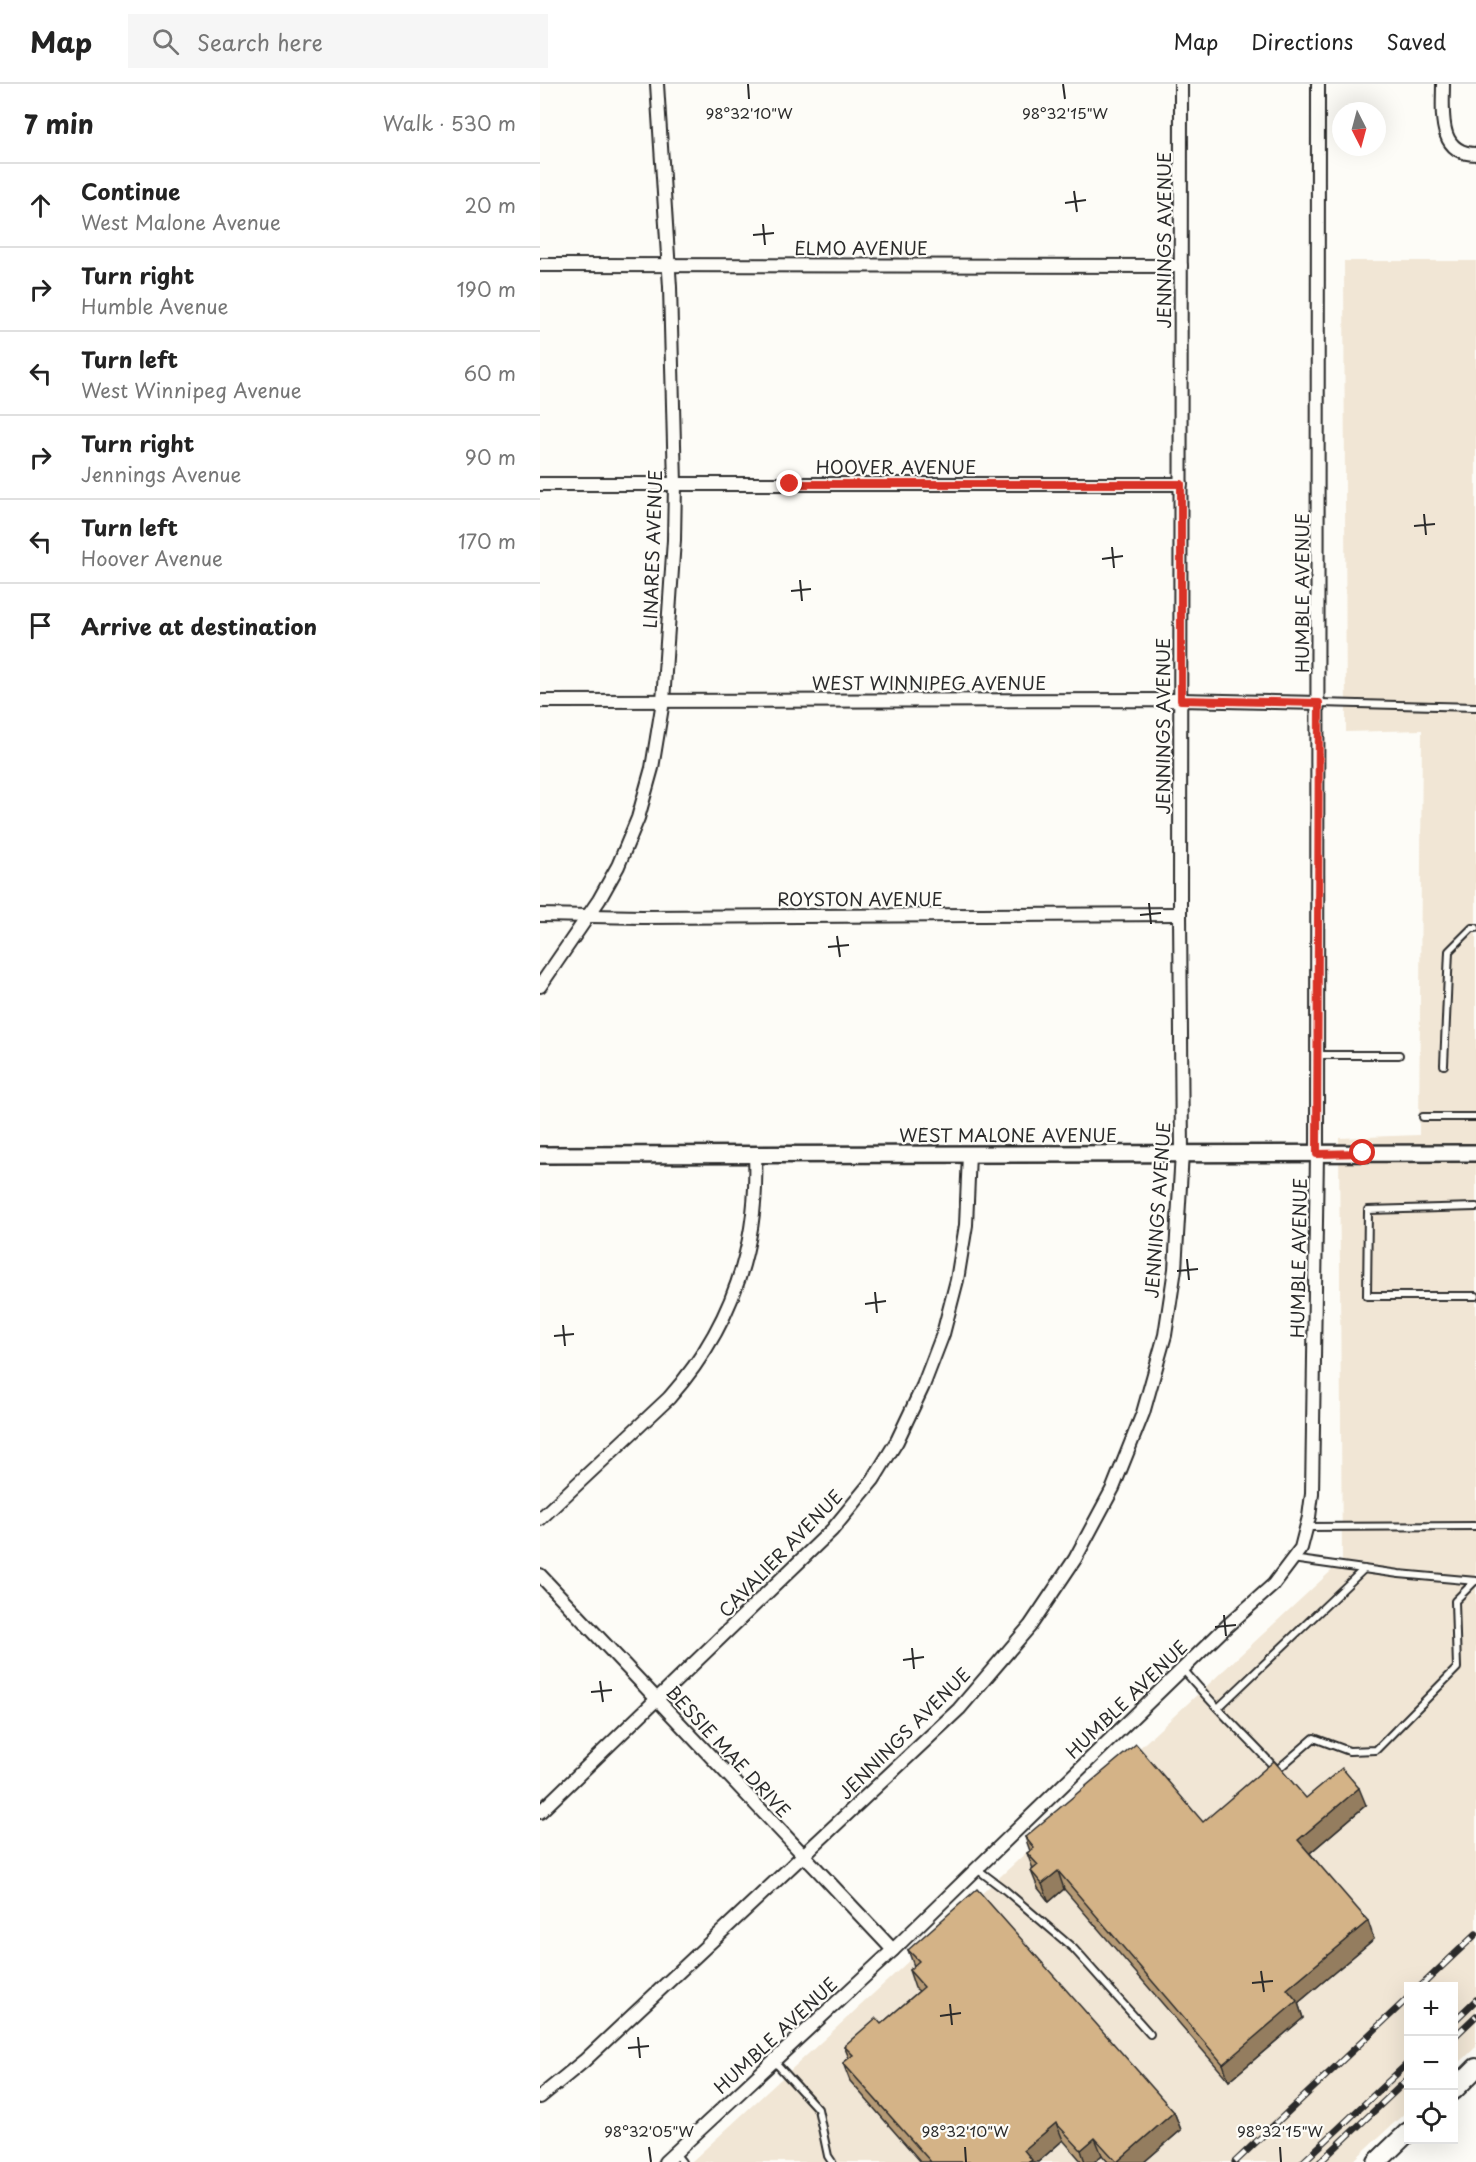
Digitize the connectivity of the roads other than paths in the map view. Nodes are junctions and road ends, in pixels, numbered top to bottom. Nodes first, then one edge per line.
1 (657, 84) edge
2 (1181, 84) edge
3 (1318, 84) edge
4 (1443, 84) edge
5 (1476, 154) edge
6 (540, 265) edge
7 (669, 265) junction
8 (1181, 266) junction
9 (540, 484) edge
10 (675, 484) junction
11 (1181, 484) junction
12 (1181, 700) junction
13 (540, 701) edge
14 (663, 701) junction
15 (1319, 703) junction
16 (1476, 707) edge
17 (1180, 914) junction
18 (540, 915) edge
19 (587, 916) junction
20 (1476, 928) edge
21 (540, 986) edge
22 (1317, 1054) junction
23 (1399, 1055) dead end
24 (1444, 1065) dead end
25 (1423, 1117) dead end
26 (1476, 1117) edge
27 (1182, 1153) junction
28 (1476, 1153) edge
29 (969, 1154) junction
30 (1317, 1154) junction
31 (540, 1155) edge
32 (755, 1155) junction
33 (1476, 1207) edge
34 (1476, 1296) edge
35 (540, 1519) edge
36 (1476, 1526) edge
37 (1306, 1527) junction
38 (1292, 1559) junction
39 (1365, 1569) junction
40 (540, 1575) edge
41 (1476, 1581) edge
42 (1183, 1669) junction
43 (657, 1701) junction
44 (1218, 1708) junction
45 (540, 1812) edge
46 (804, 1856) junction
47 (976, 1869) junction
48 (893, 1950) junction
49 (1150, 2034) dead end
50 (774, 2061) junction
51 (1476, 2068) edge
52 (1458, 2086) edge
53 (540, 2097) edge
54 (1404, 2136) edge
55 (674, 2159) edge
56 (832, 2162) edge
57 (1377, 2162) edge

1 - 7 street, LINARES AVENUE
2 - 8 street, JENNINGS AVENUE
3 - 15 street, HUMBLE AVENUE
4 - 5 street
6 - 7 street, ELMO AVENUE
7 - 8 street, ELMO AVENUE
7 - 10 street, LINARES AVENUE
8 - 11 street, JENNINGS AVENUE
9 - 10 street, HOOVER AVENUE
10 - 11 street, HOOVER AVENUE
10 - 14 street, LINARES AVENUE
11 - 12 street, JENNINGS AVENUE
12 - 14 street, WEST WINNIPEG AVENUE
12 - 15 street, WEST WINNIPEG AVENUE
12 - 17 street, JENNINGS AVENUE
13 - 14 street, WEST WINNIPEG AVENUE
14 - 19 street, LINARES AVENUE
15 - 16 lane
15 - 22 street, HUMBLE AVENUE
17 - 19 street, ROYSTON AVENUE
17 - 27 street, JENNINGS AVENUE
18 - 19 street, ROYSTON AVENUE
19 - 21 street, LINARES AVENUE
20 - 24 lane
22 - 23 lane
22 - 30 street, HUMBLE AVENUE
25 - 26 lane
27 - 29 street, WEST MALONE AVENUE
27 - 30 street, WEST MALONE AVENUE
27 - 46 street, JENNINGS AVENUE
28 - 30 street, WEST MALONE AVENUE
29 - 32 street, WEST MALONE AVENUE
29 - 43 street, CAVALIER AVENUE
30 - 37 street, HUMBLE AVENUE
31 - 32 street, WEST MALONE AVENUE
32 - 35 street
33 - 34 lane
36 - 37 lane
37 - 38 street, HUMBLE AVENUE
38 - 39 lane
38 - 42 street, HUMBLE AVENUE
39 - 41 lane
39 - 44 lane
40 - 43 street, BESSIE MAE DRIVE
41 - 44 lane
42 - 44 lane
42 - 47 street, HUMBLE AVENUE
43 - 45 street, CAVALIER AVENUE
43 - 46 street, BESSIE MAE DRIVE
46 - 48 street, BESSIE MAE DRIVE
46 - 53 street, JENNINGS AVENUE
47 - 48 street, HUMBLE AVENUE
47 - 49 lane
48 - 50 street, HUMBLE AVENUE
50 - 55 street, HUMBLE AVENUE
50 - 56 lane
51 - 52 main road
54 - 57 main road

